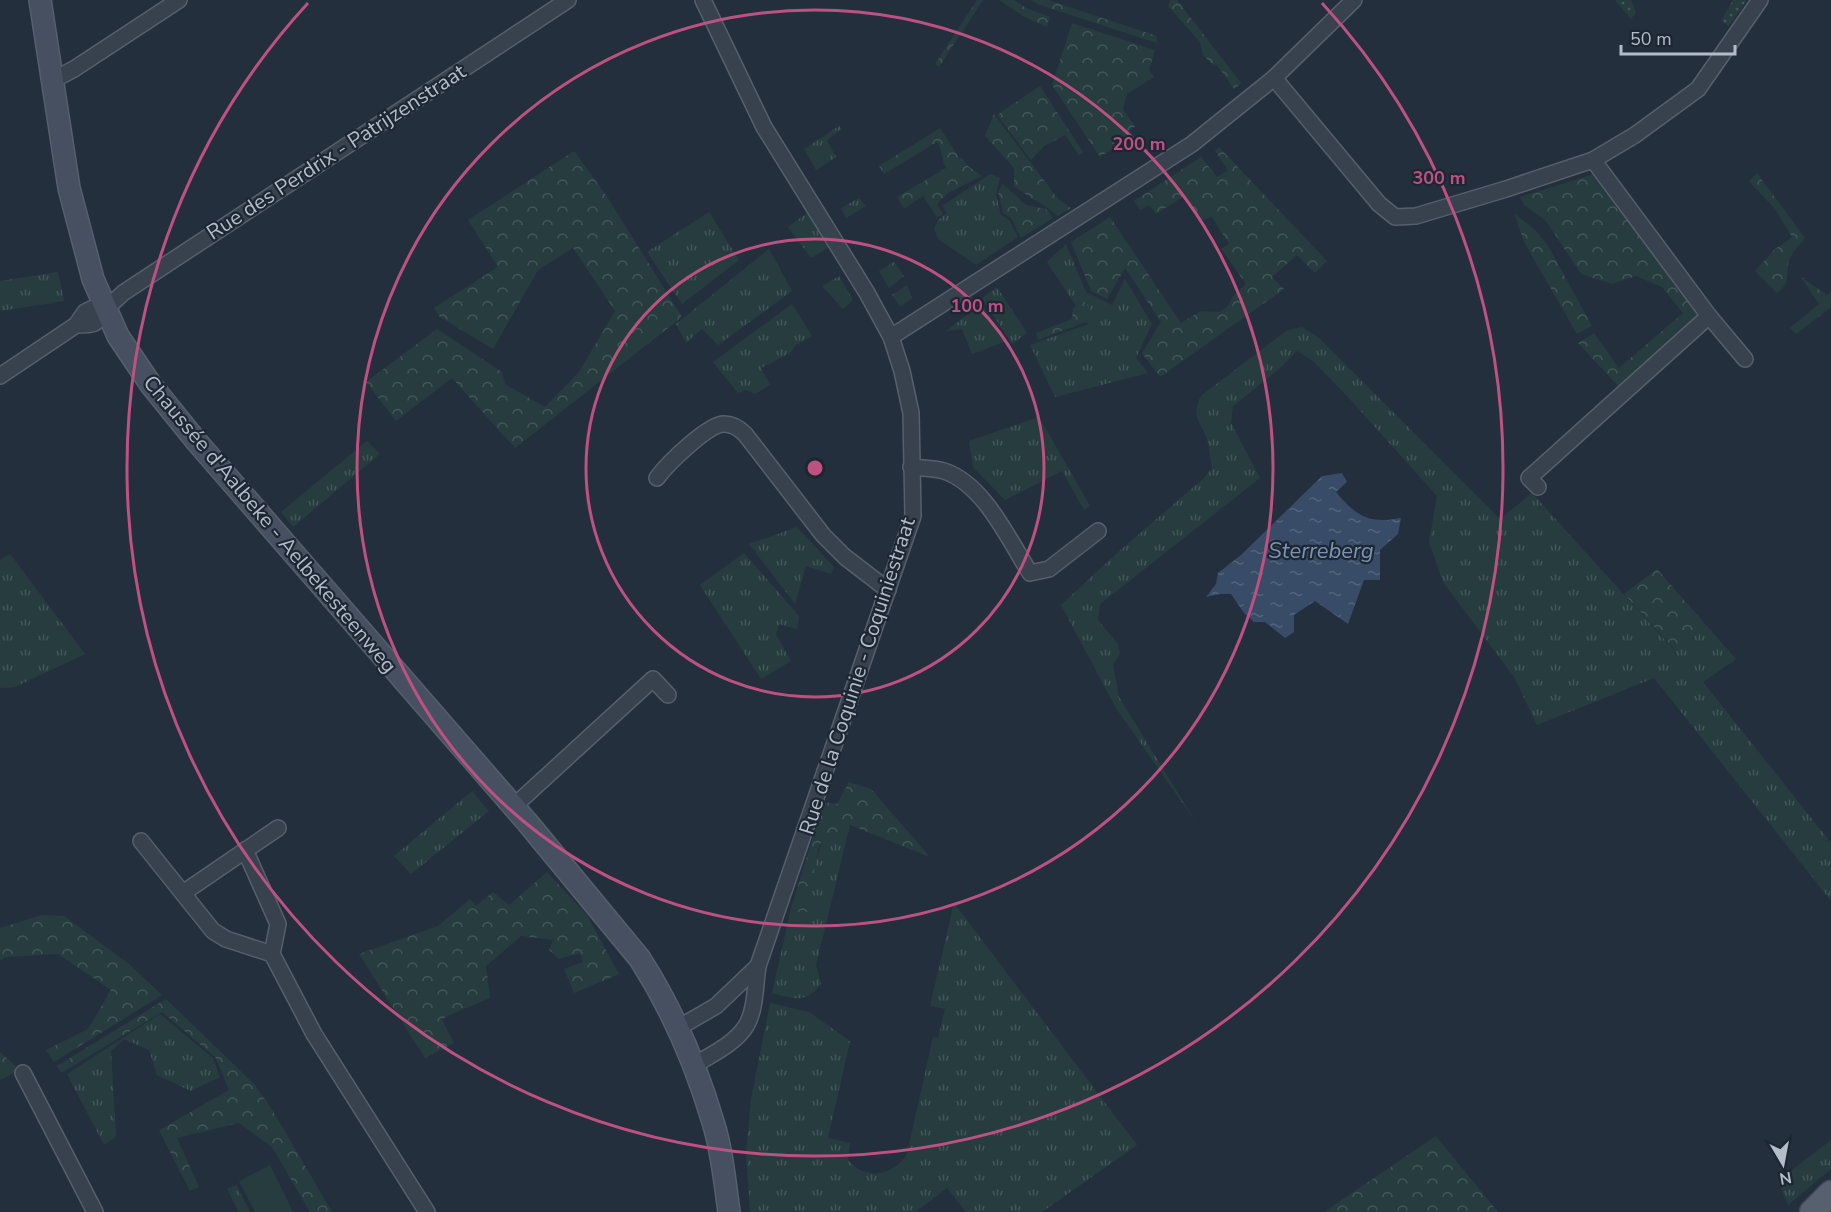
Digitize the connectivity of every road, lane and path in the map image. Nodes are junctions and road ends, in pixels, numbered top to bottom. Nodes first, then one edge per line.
1 (40, 0) edge
2 (179, 0) edge
3 (568, 0) edge
4 (703, 0) edge
5 (1354, 0) edge
6 (1760, 0) edge
7 (1274, 78) junction
8 (53, 80) junction
9 (1593, 160) junction
10 (107, 308) junction
11 (1709, 316) junction
12 (891, 337) junction
13 (1745, 359) dead end
14 (0, 376) edge
15 (911, 467) junction
16 (657, 478) dead end
17 (1538, 487) dead end
18 (1098, 531) dead end
19 (888, 590) junction
20 (668, 695) dead end
21 (513, 807) junction
22 (278, 828) dead end
23 (141, 841) dead end
24 (245, 850) junction
25 (183, 894) junction
26 (272, 954) junction
27 (758, 966) junction
28 (678, 1028) junction
29 (693, 1066) junction
30 (23, 1073) dead end
31 (1831, 1193) edge
32 (95, 1212) edge
33 (427, 1212) edge
34 (729, 1212) edge
35 (1812, 1212) edge

1 - 8 main road, Chaussée d'Aalbeke - Aelbekesteenweg
2 - 8 street
3 - 10 street, Rue des Perdrix - Patrijzenstraat
4 - 12 street, Rue de la Coquinie - Coquiniestraat
5 - 7 street
6 - 9 street
7 - 9 street
7 - 12 street
8 - 10 main road, Chaussée d'Aalbeke - Aelbekesteenweg
9 - 11 street
10 - 14 street
10 - 21 main road, Chaussée d'Aalbeke - Aelbekesteenweg
11 - 13 street
11 - 17 street
12 - 15 street, Rue de la Coquinie - Coquiniestraat
15 - 18 street
15 - 19 street, Rue de la Coquinie - Coquiniestraat
16 - 19 street
19 - 27 street, Rue de la Coquinie - Coquiniestraat
20 - 21 street
21 - 28 main road, Chaussée d'Aalbeke - Aelbekesteenweg
22 - 24 street
23 - 25 street
24 - 25 street
24 - 26 street
25 - 26 street
26 - 33 street
27 - 28 street, Rue de la Coquinie - Coquiniestraat
27 - 29 street, Rue de la Coquinie - Coquiniestraat
28 - 29 main road, Chaussée d'Aalbeke - Aelbekesteenweg
29 - 34 main road, Chaussée d'Aalbeke - Aelbekesteenweg
30 - 32 street
31 - 35 main road

